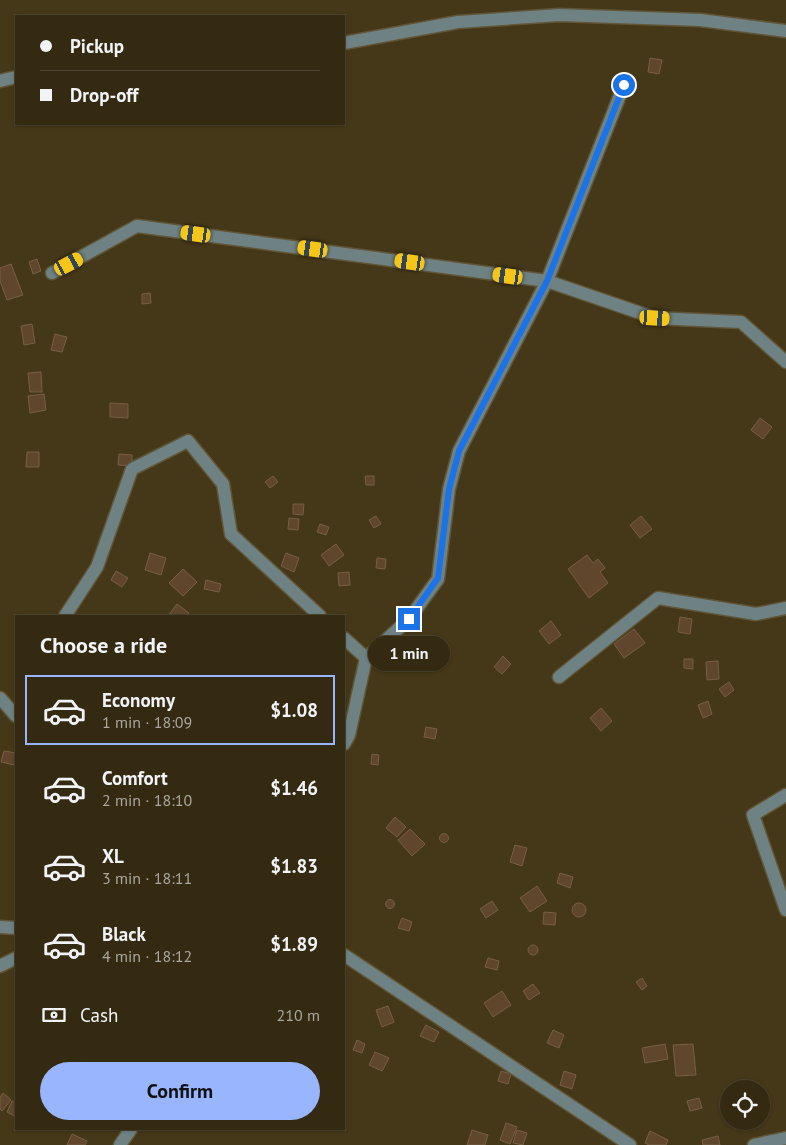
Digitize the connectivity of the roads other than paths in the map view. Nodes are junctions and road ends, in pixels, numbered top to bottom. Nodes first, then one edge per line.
1 (786, 31) edge
2 (345, 43) edge
3 (15, 77) edge
4 (0, 81) edge
5 (624, 85) dead end
6 (52, 273) dead end
7 (547, 281) junction
8 (786, 362) edge
9 (786, 608) edge
10 (66, 615) edge
11 (319, 615) edge
12 (345, 639) edge
13 (366, 658) junction
14 (560, 677) dead end
15 (0, 698) edge
16 (15, 714) edge
17 (345, 742) edge
18 (786, 795) edge
19 (786, 910) edge
20 (0, 927) edge
21 (15, 928) edge
22 (345, 956) edge
23 (15, 958) edge
24 (0, 966) edge
25 (130, 1130) edge
26 (786, 1138) edge
27 (120, 1145) edge
28 (630, 1145) edge
29 (754, 1145) edge

1 - 2 street
3 - 4 street
5 - 7 street
6 - 7 street
7 - 8 street
7 - 13 street
9 - 14 street
10 - 11 street
12 - 13 street
13 - 17 street
15 - 16 street
18 - 19 street
20 - 21 street
22 - 28 street
23 - 24 street
25 - 27 street
26 - 29 street

